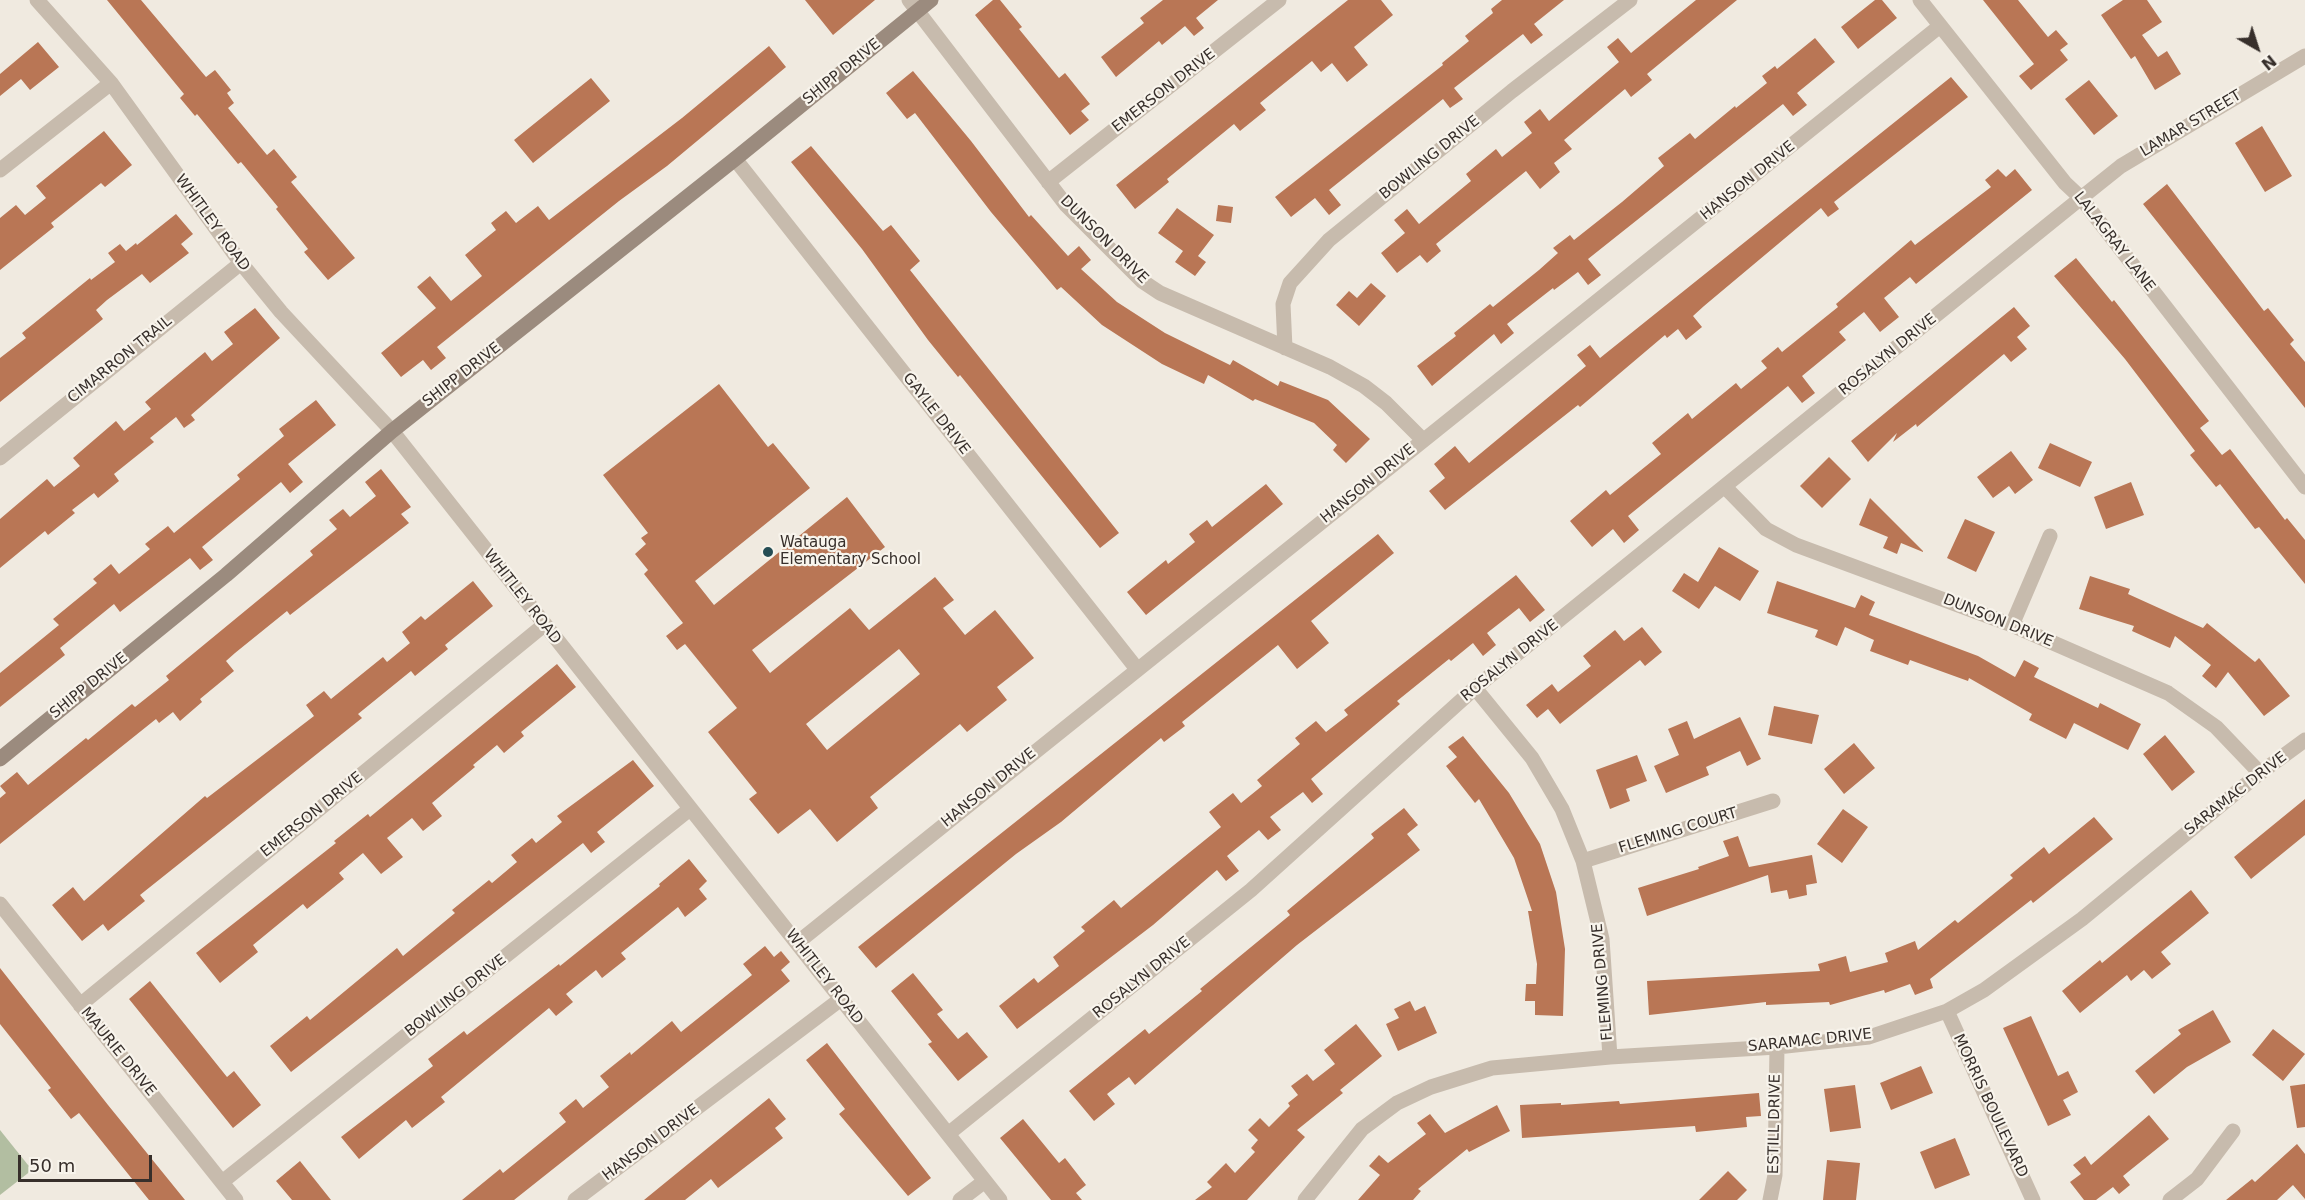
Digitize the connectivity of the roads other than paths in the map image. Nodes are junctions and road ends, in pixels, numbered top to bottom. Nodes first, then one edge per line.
1 (37, 0) edge
2 (931, 0) edge
3 (1279, 0) edge
4 (1630, 0) edge
5 (1920, 0) edge
6 (913, 5) edge
7 (1940, 26) junction
8 (2305, 56) edge
9 (111, 83) junction
10 (735, 159) junction
11 (0, 170) edge
12 (1048, 182) junction
13 (2081, 198) junction
14 (241, 263) junction
15 (1285, 348) junction
16 (392, 431) junction
17 (1423, 440) junction
18 (0, 458) edge
19 (1725, 487) junction
20 (2305, 487) edge
21 (2050, 536) dead end
22 (544, 625) junction
23 (2012, 625) junction
24 (1137, 669) junction
25 (1475, 688) junction
26 (2305, 740) edge
27 (0, 759) edge
28 (2260, 773) junction
29 (1773, 801) dead end
30 (690, 809) junction
31 (1583, 861) junction
32 (0, 904) edge
33 (797, 943) junction
34 (841, 999) junction
35 (80, 1005) junction
36 (1947, 1011) junction
37 (1777, 1047) junction
38 (1610, 1057) junction
39 (2233, 1131) dead end
40 (948, 1134) junction
41 (985, 1181) junction
42 (222, 1182) junction
43 (236, 1200) edge
44 (575, 1200) edge
45 (960, 1200) edge
46 (1000, 1200) edge
47 (1305, 1200) edge
48 (1770, 1200) edge
49 (2033, 1200) edge
50 (2169, 1200) edge

1 - 9 street, WHITLEY ROAD
2 - 6 street, SHIPP DRIVE
3 - 12 street, EMERSON DRIVE
4 - 15 street, BOWLING DRIVE
5 - 7 street, LALAGRAY LANE
6 - 10 street, SHIPP DRIVE
6 - 12 street, DUNSON DRIVE
7 - 13 street, LALAGRAY LANE
7 - 17 street, HANSON DRIVE
8 - 13 street, LAMAR STREET
9 - 11 street
9 - 14 street, WHITLEY ROAD
10 - 16 street, SHIPP DRIVE
10 - 24 street, GAYLE DRIVE
12 - 15 street, DUNSON DRIVE
13 - 19 street, ROSALYN DRIVE
13 - 20 street, LALAGRAY LANE
14 - 16 street, WHITLEY ROAD
14 - 18 street, CIMARRON TRAIL
15 - 17 street, DUNSON DRIVE
16 - 22 street, WHITLEY ROAD
16 - 27 street, SHIPP DRIVE
17 - 24 street, HANSON DRIVE
19 - 23 street, DUNSON DRIVE
19 - 25 street, ROSALYN DRIVE
21 - 23 street
22 - 30 street, WHITLEY ROAD
22 - 35 street, EMERSON DRIVE
23 - 28 street, DUNSON DRIVE
24 - 33 street, HANSON DRIVE
25 - 31 street, FLEMING DRIVE
25 - 40 street, ROSALYN DRIVE
26 - 28 street, SARAMAC DRIVE
28 - 36 street, SARAMAC DRIVE
29 - 31 street, FLEMING COURT
30 - 33 street, WHITLEY ROAD
30 - 42 street, BOWLING DRIVE
31 - 38 street, FLEMING DRIVE
32 - 35 street, MAURIE DRIVE
33 - 34 street, WHITLEY ROAD
34 - 40 street, WHITLEY ROAD
34 - 44 street, HANSON DRIVE
35 - 42 street, MAURIE DRIVE
36 - 37 street, SARAMAC DRIVE
36 - 49 street, MORRIS BOULEVARD
37 - 38 street, SARAMAC DRIVE
37 - 48 street, ESTILL DRIVE
38 - 47 street, SARAMAC DRIVE
39 - 50 street
40 - 41 street, WHITLEY ROAD
41 - 45 street
41 - 46 street, WHITLEY ROAD
42 - 43 street, MAURIE DRIVE

